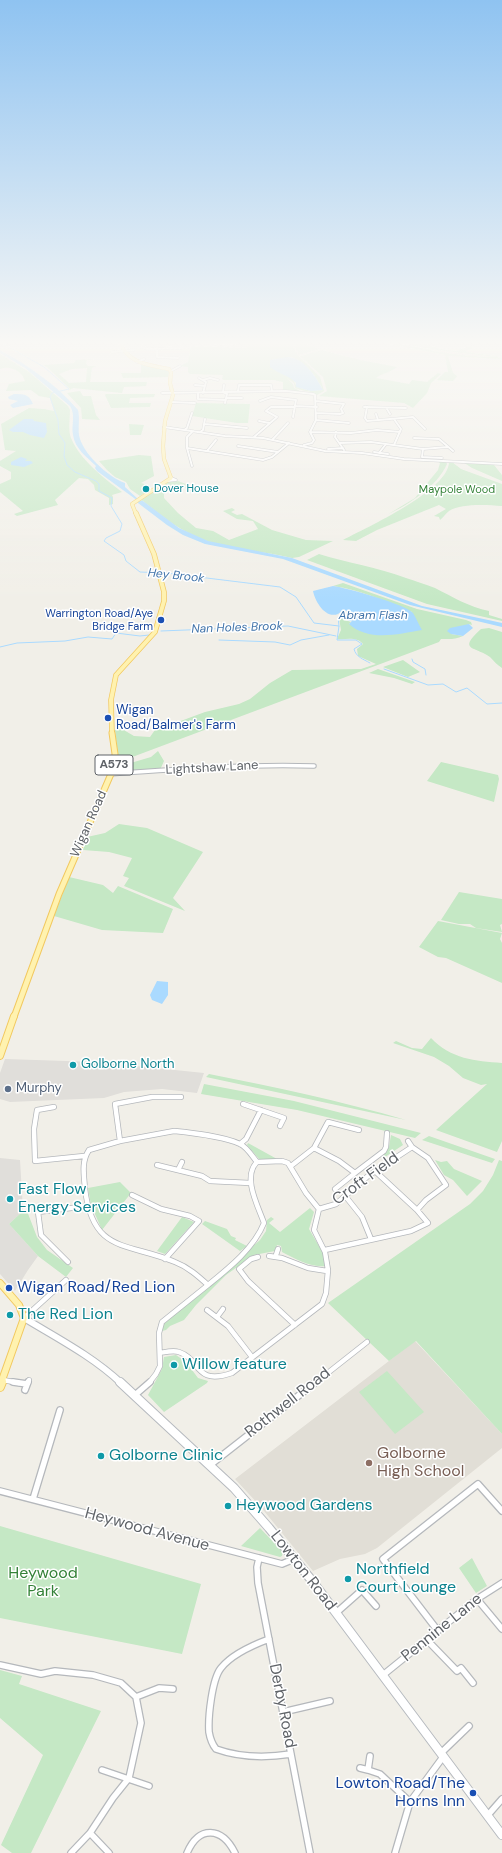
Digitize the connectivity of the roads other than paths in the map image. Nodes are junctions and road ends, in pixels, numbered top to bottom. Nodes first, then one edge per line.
1 (164, 429) edge
2 (180, 429) edge
3 (262, 429) edge
4 (282, 429) edge
5 (184, 430) joint
6 (193, 431) junction
7 (200, 432) joint
8 (310, 432) joint
9 (336, 432) junction
10 (400, 432) joint
11 (254, 437) junction
12 (414, 438) dead end
13 (273, 439) junction
14 (216, 440) dead end
15 (289, 443) junction
16 (340, 443) junction
17 (386, 444) junction
18 (303, 445) junction
19 (394, 445) junction
20 (238, 446) dead end
21 (447, 447) junction
22 (186, 448) junction
23 (423, 449) junction
24 (326, 450) dead end
25 (207, 451) junction
26 (453, 451) dead end
27 (278, 452) junction
28 (374, 452) dead end
29 (379, 452) junction
30 (388, 454) dead end
31 (442, 458) dead end
32 (502, 464) edge
33 (192, 466) dead end
34 (314, 766) dead end
35 (111, 774) junction
36 (0, 1056) edge
37 (181, 1097) dead end
38 (242, 1104) dead end
39 (54, 1107) dead end
40 (261, 1110) junction
41 (280, 1126) dead end
42 (359, 1130) dead end
43 (386, 1133) dead end
44 (120, 1141) junction
45 (408, 1142) dead end
46 (240, 1144) junction
47 (412, 1147) junction
48 (314, 1148) junction
49 (84, 1156) junction
50 (182, 1162) dead end
51 (257, 1162) junction
52 (157, 1165) dead end
53 (291, 1166) junction
54 (178, 1170) junction
55 (375, 1171) junction
56 (355, 1173) junction
57 (250, 1183) junction
58 (335, 1189) dead end
59 (132, 1195) dead end
60 (346, 1197) junction
61 (88, 1206) junction
62 (319, 1210) junction
63 (417, 1210) junction
64 (371, 1240) junction
65 (278, 1249) dead end
66 (325, 1250) junction
67 (269, 1256) dead end
68 (276, 1256) junction
69 (258, 1257) dead end
70 (165, 1259) junction
71 (68, 1262) dead end
72 (327, 1271) junction
73 (66, 1280) dead end
74 (0, 1283) edge
75 (208, 1285) junction
76 (223, 1309) dead end
77 (207, 1310) dead end
78 (217, 1317) junction
79 (24, 1318) junction
80 (294, 1325) junction
81 (367, 1342) dead end
82 (160, 1353) junction
83 (252, 1358) junction
84 (1, 1383) edge
85 (26, 1390) dead end
86 (135, 1395) junction
87 (60, 1410) dead end
88 (210, 1465) junction
89 (0, 1491) edge
90 (32, 1500) junction
91 (502, 1511) edge
92 (259, 1558) junction
93 (294, 1559) junction
94 (502, 1583) edge
95 (477, 1599) junction
96 (376, 1606) dead end
97 (336, 1613) junction
98 (502, 1629) edge
99 (438, 1631) junction
100 (269, 1639) junction
101 (427, 1640) junction
102 (0, 1665) edge
103 (383, 1675) junction
104 (473, 1682) dead end
105 (173, 1689) dead end
106 (136, 1697) junction
107 (330, 1701) dead end
108 (283, 1712) junction
109 (469, 1726) dead end
110 (291, 1754) junction
111 (443, 1755) junction
112 (370, 1756) dead end
113 (360, 1768) dead end
114 (102, 1770) dead end
115 (368, 1770) junction
116 (129, 1778) junction
117 (149, 1786) dead end
118 (502, 1799) edge
119 (410, 1802) junction
120 (487, 1815) junction
121 (90, 1833) junction
122 (502, 1835) edge
123 (72, 1853) edge
124 (109, 1853) edge
125 (187, 1853) edge
126 (235, 1853) edge
127 (310, 1853) edge
128 (395, 1853) edge

1 - 35 main road, Wigan Road / A573
2 - 5 street
3 - 11 street
4 - 13 street
5 - 6 street
6 - 7 street
6 - 22 street
7 - 11 street
8 - 9 street
8 - 18 street
9 - 10 street
9 - 16 street
10 - 19 street
11 - 13 street
12 - 21 street
13 - 15 street
14 - 25 street
15 - 18 street
15 - 27 street
16 - 17 street
16 - 24 street
17 - 19 street
17 - 29 street
18 - 32 street
19 - 23 street
20 - 27 street
21 - 23 street
21 - 26 street
22 - 25 street
22 - 33 street
23 - 31 street
25 - 27 street
28 - 29 street
29 - 30 street
34 - 35 street, Lightshaw Lane
35 - 36 main road, Wigan Road / A573
37 - 44 street
38 - 40 street
39 - 49 street
40 - 41 street
40 - 46 street
42 - 48 street
43 - 56 street
44 - 46 street
44 - 49 street
45 - 47 street, Croft Field
46 - 51 street
47 - 55 street, Croft Field
47 - 63 street, Croft Field
48 - 53 street
48 - 56 street
49 - 61 street
50 - 54 street
51 - 53 street
51 - 57 street
52 - 54 street
53 - 62 street
54 - 57 street
55 - 60 street, Croft Field
55 - 63 street
56 - 58 street
57 - 75 street
59 - 70 street
60 - 62 street, Croft Field
60 - 64 street
61 - 70 street
61 - 71 street
62 - 66 street
63 - 64 street
64 - 66 street
65 - 68 street
66 - 72 street
67 - 68 street
68 - 72 street
69 - 80 street
70 - 75 street
72 - 80 street
73 - 79 street
74 - 79 main road
75 - 82 street
76 - 78 street
77 - 78 street
78 - 83 street
79 - 84 main road
79 - 86 main road, Lowton Road
80 - 83 street
81 - 88 street, Rothwell Road
82 - 83 street
82 - 86 street
84 - 85 street
86 - 88 main road, Lowton Road
87 - 90 street
88 - 93 main road, Lowton Road
89 - 90 street, Heywood Avenue
90 - 92 street, Heywood Avenue
91 - 99 street
92 - 93 street, Heywood Avenue
92 - 100 street, Derby Road
93 - 97 main road, Lowton Road
94 - 95 street, Pennine Lane
95 - 98 street
95 - 99 street, Pennine Lane
96 - 97 street
97 - 103 main road, Lowton Road
99 - 101 street, Pennine Lane
100 - 108 street, Derby Road
100 - 110 street
101 - 103 street, Pennine Lane
101 - 104 street
102 - 106 street
103 - 111 main road, Lowton Road
105 - 106 street
106 - 116 street
107 - 108 street
108 - 110 street, Derby Road
109 - 111 street
110 - 127 street, Derby Road
111 - 119 street
111 - 120 main road, Lowton Road
112 - 115 street
113 - 115 street
114 - 116 street
115 - 119 street
116 - 117 street
116 - 121 street
118 - 120 street
119 - 128 street
120 - 122 main road, Lowton Road
121 - 123 street
121 - 124 street
125 - 126 street

